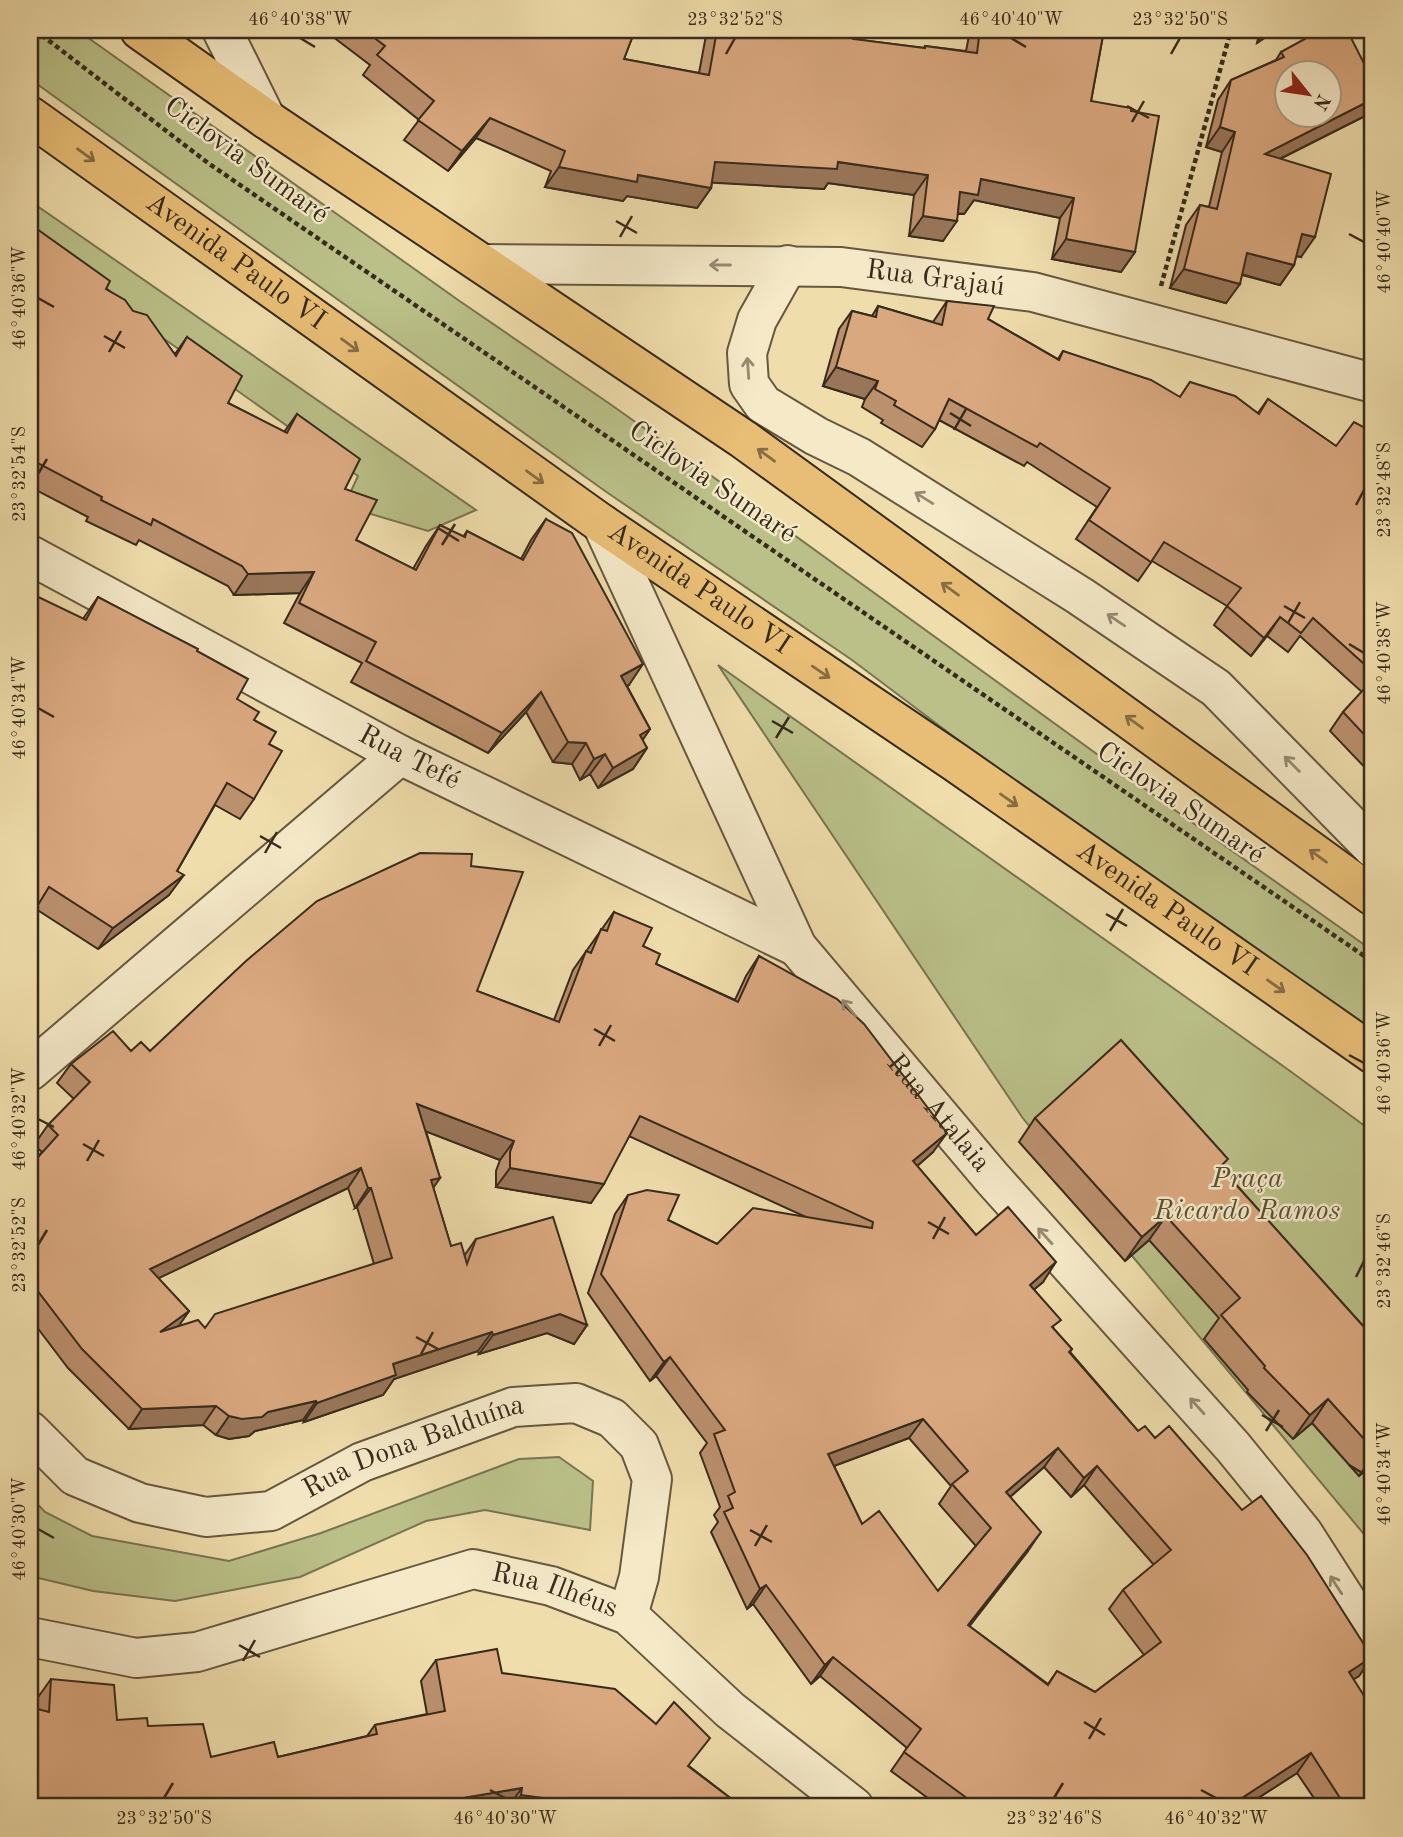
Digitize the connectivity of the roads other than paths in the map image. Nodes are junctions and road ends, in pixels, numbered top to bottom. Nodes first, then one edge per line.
1 (140, 30) edge
2 (222, 30) edge
3 (30, 116) edge
4 (266, 119) junction
5 (484, 264) junction
6 (788, 265) junction
7 (1373, 383) edge
8 (602, 524) junction
9 (30, 555) edge
10 (400, 755) junction
11 (1373, 848) edge
12 (1373, 896) edge
13 (797, 947) junction
14 (1373, 1054) edge
15 (30, 1071) edge
16 (30, 1431) edge
17 (628, 1615) junction
18 (30, 1637) edge
19 (1373, 1642) edge
20 (854, 1807) edge

1 - 4 main road
2 - 4 street
3 -> 8 main road, Avenida Paulo VI
4 - 5 main road
6 -> 5 street, Rua Grajaú
12 -> 5 main road
6 - 7 street, Rua Grajaú
11 -> 6 street
8 - 13 street, Rua Atalaia
8 -> 14 main road, Avenida Paulo VI
9 - 10 street, Rua Tefé
10 - 13 street, Rua Tefé
10 - 15 street
19 -> 13 street, Rua Atalaia
16 - 17 street, Rua Dona Balduína
17 - 18 street, Rua Ilhéus
17 - 20 street, Rua Ilhéus

